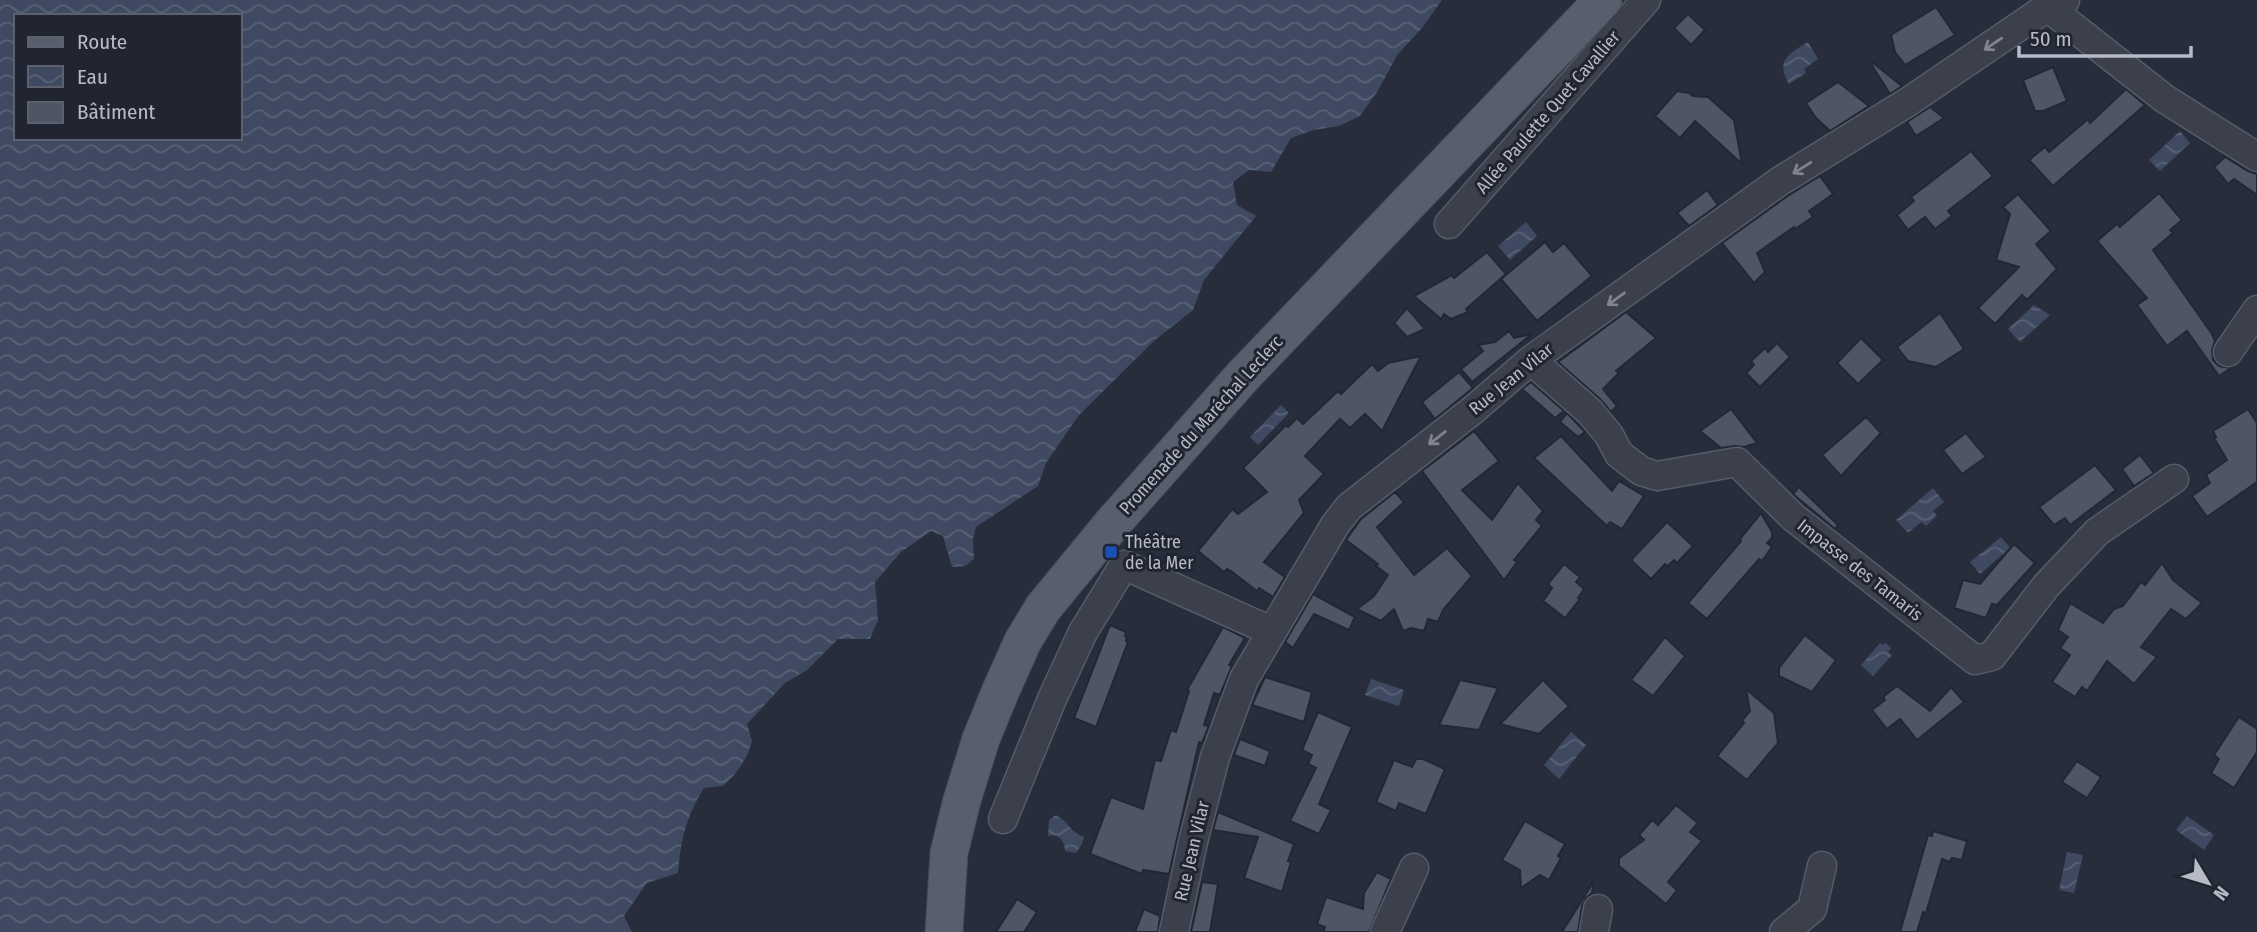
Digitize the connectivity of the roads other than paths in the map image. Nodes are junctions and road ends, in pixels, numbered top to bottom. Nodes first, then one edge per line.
1 (1603, 0) edge
2 (1646, 0) edge
3 (2057, 3) edge
4 (2257, 157) edge
5 (1449, 224) dead end
6 (2257, 310) edge
7 (2228, 352) dead end
8 (1531, 360) junction
9 (2174, 479) dead end
10 (1271, 631) junction
11 (1003, 819) dead end
12 (1822, 866) dead end
13 (1414, 868) dead end
14 (944, 932) edge
15 (1174, 932) edge
16 (1385, 932) edge
17 (1784, 932) edge

1 - 14 main road, Promenade du Maréchal Leclerc
2 - 5 street, Allée Paulette Quet Cavallier
3 - 4 street
3 -> 8 street, Rue Jean Vilar
6 - 7 street
8 - 9 street, Impasse des Tamaris
8 -> 10 street, Rue Jean Vilar
10 - 11 street
10 - 15 street, Rue Jean Vilar
12 - 17 street
13 - 16 street

